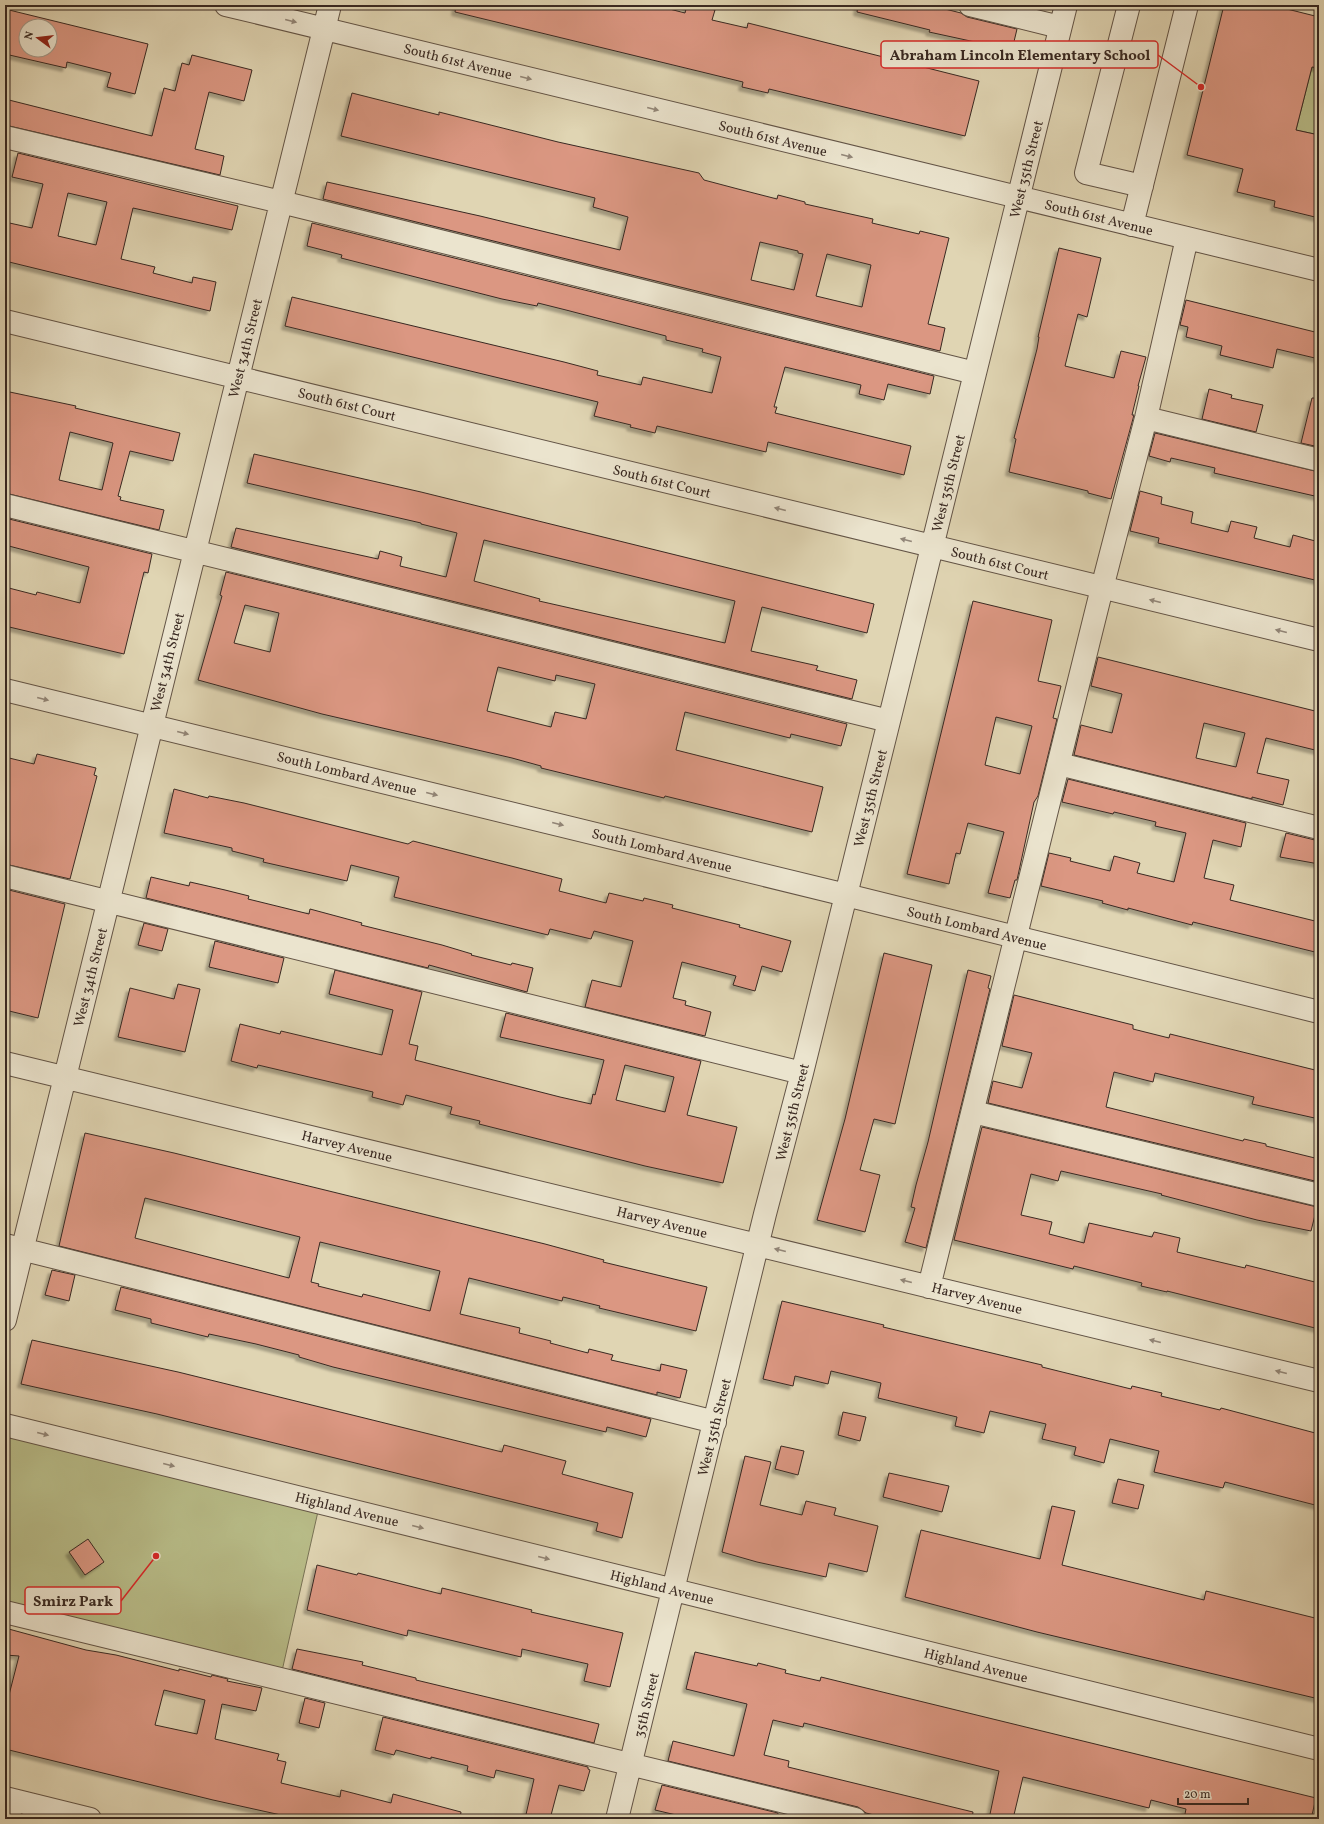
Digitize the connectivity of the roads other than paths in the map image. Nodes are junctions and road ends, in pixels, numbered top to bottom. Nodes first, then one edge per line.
1 (226, 5) edge
2 (330, 5) edge
3 (970, 5) edge
4 (1066, 5) edge
5 (1129, 5) edge
6 (1187, 5) edge
7 (1060, 27) junction
8 (324, 29) junction
9 (5, 137) edge
10 (1142, 186) junction
11 (1018, 198) junction
12 (281, 202) junction
13 (1132, 225) junction
14 (1187, 238) junction
15 (1319, 270) edge
16 (5, 321) edge
17 (975, 373) junction
18 (238, 378) junction
19 (1146, 418) junction
20 (1319, 460) edge
21 (5, 504) edge
22 (932, 546) junction
23 (195, 551) junction
24 (1102, 588) junction
25 (1319, 640) edge
26 (5, 690) edge
27 (889, 721) junction
28 (152, 725) junction
29 (1059, 764) junction
30 (1319, 828) edge
31 (5, 876) edge
32 (846, 895) junction
33 (108, 902) junction
34 (1017, 938) junction
35 (1319, 1012) edge
36 (5, 1063) edge
37 (802, 1073) junction
38 (65, 1078) junction
39 (973, 1112) junction
40 (1319, 1195) edge
41 (758, 1245) junction
42 (14, 1247) edge
43 (929, 1287) junction
44 (5, 1320) edge
45 (1319, 1381) edge
46 (716, 1422) junction
47 (5, 1425) edge
48 (674, 1590) junction
49 (5, 1612) edge
50 (1319, 1749) edge
51 (632, 1764) junction
52 (8, 1806) edge
53 (90, 1819) edge
54 (618, 1819) edge
55 (855, 1819) edge

1 -> 8 street, South 61st Avenue
2 - 8 street, West 34th Street
3 - 7 street
4 - 7 street, West 35th Street
5 - 10 street
6 - 10 street
7 - 11 street, West 35th Street
8 -> 11 street, South 61st Avenue
8 - 12 street, West 34th Street
9 - 12 street
10 - 13 street
11 - 13 street, South 61st Avenue
11 - 17 street, West 35th Street
12 - 17 street
12 - 18 street, West 34th Street
13 - 14 street, South 61st Avenue
14 - 15 street, South 61st Avenue
14 - 19 street
16 - 18 street, South 61st Court
17 - 22 street, West 35th Street
22 -> 18 street, South 61st Court
18 - 23 street, West 34th Street
19 - 20 street
19 - 24 street
21 - 23 street
22 - 24 street, South 61st Court
22 - 27 street, West 35th Street
23 - 27 street
23 - 28 street, West 34th Street
25 -> 24 street, South 61st Court
24 - 29 street
26 -> 28 street, South Lombard Avenue
27 - 32 street, West 35th Street
28 -> 32 street, South Lombard Avenue
28 - 33 street, West 34th Street
29 - 30 street
29 - 34 street
31 - 33 street
32 - 34 street, South Lombard Avenue
32 - 37 street, West 35th Street
33 - 37 street
33 - 38 street, West 34th Street
34 - 35 street, South Lombard Avenue
34 - 39 street
36 - 38 street, Harvey Avenue
37 - 41 street, West 35th Street
38 - 41 street, Harvey Avenue
38 - 42 street, West 34th Street
39 - 40 street
39 - 43 street
43 -> 41 street, Harvey Avenue
41 - 46 street, West 35th Street
42 - 44 street, West 34th Street
42 - 46 street
45 -> 43 street, Harvey Avenue
46 - 48 street, West 35th Street
47 -> 48 street, Highland Avenue
48 - 50 street, Highland Avenue
48 - 51 street, 35th Street
49 - 51 street
51 - 54 street, 35th Street
51 - 55 street
52 - 53 street

